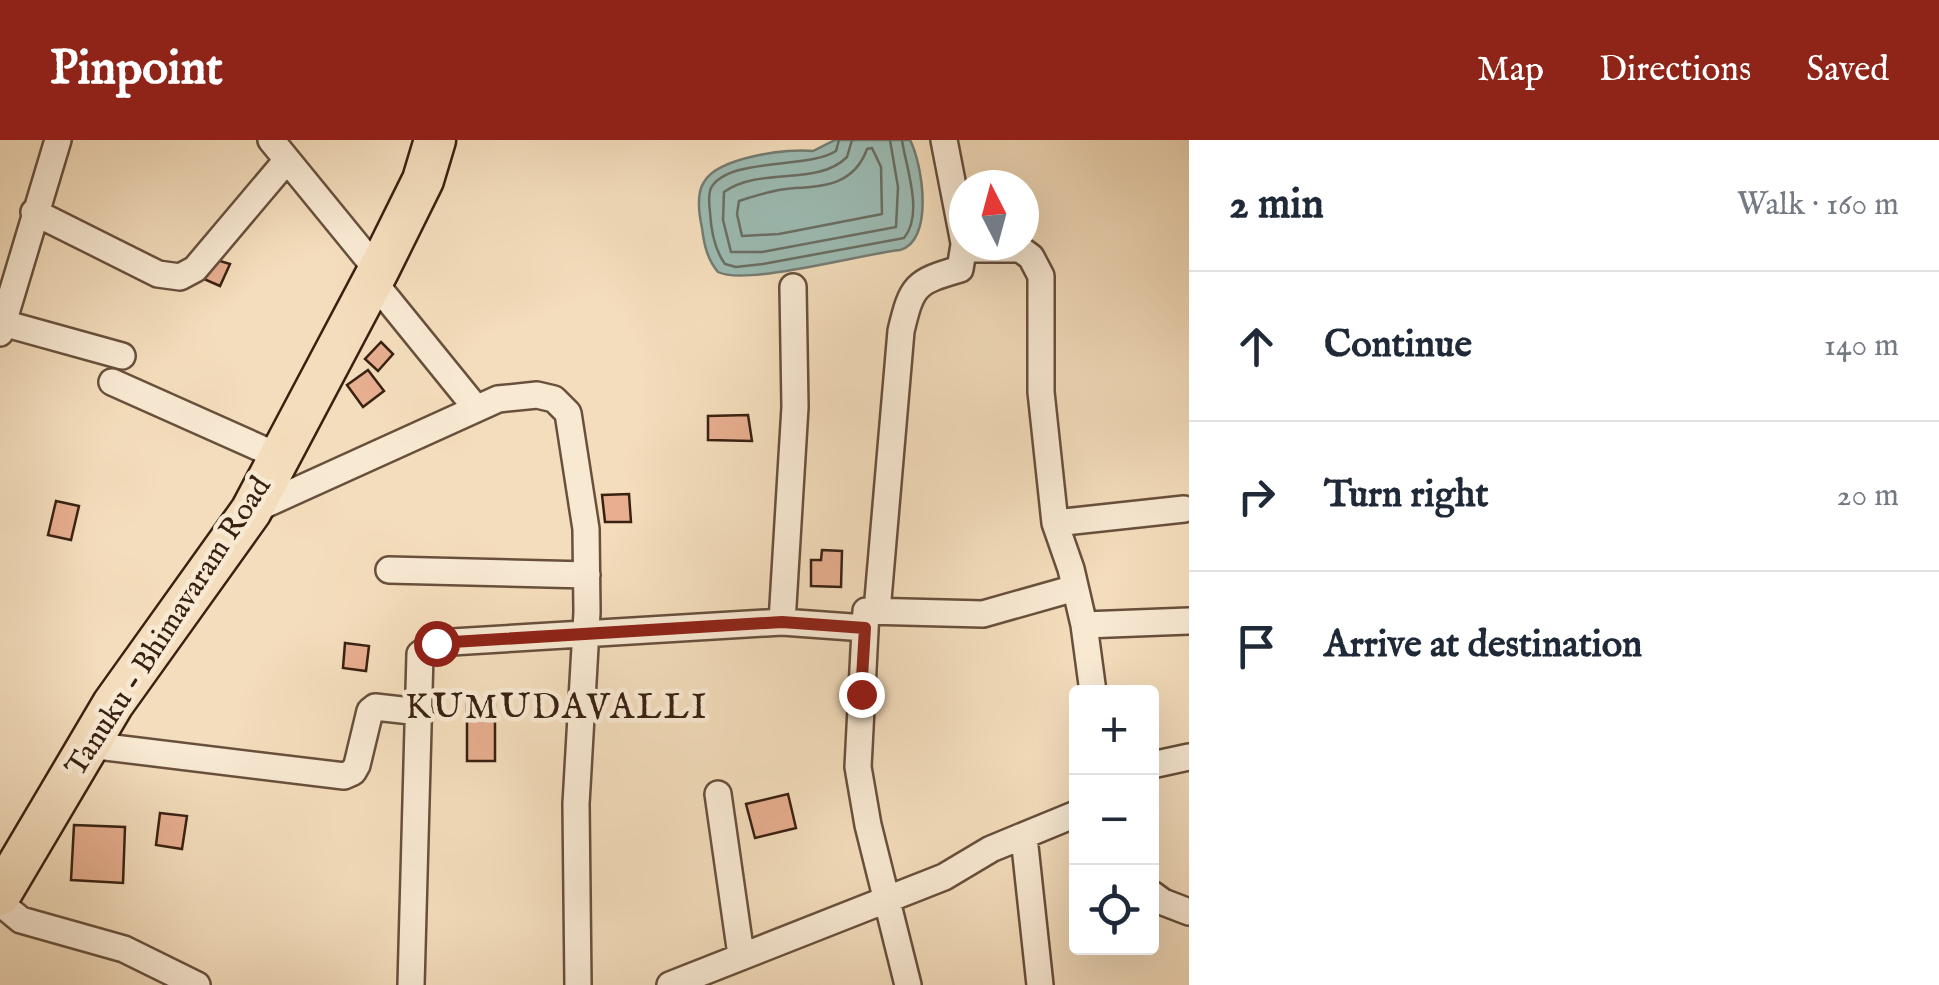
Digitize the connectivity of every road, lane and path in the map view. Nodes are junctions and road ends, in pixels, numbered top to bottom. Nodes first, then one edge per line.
1 (58, 140) edge
2 (435, 140) edge
3 (944, 140) edge
4 (279, 150) edge
5 (950, 170) edge
6 (34, 212) junction
7 (962, 260) edge
8 (1033, 260) edge
9 (376, 276) junction
10 (793, 287) dead end
11 (2, 328) edge
12 (122, 356) dead end
13 (112, 382) dead end
14 (476, 408) junction
15 (280, 458) junction
16 (1184, 509) dead end
17 (252, 511) junction
18 (1054, 522) junction
19 (389, 570) dead end
20 (587, 574) junction
21 (1075, 588) junction
22 (871, 619) junction
23 (1189, 621) edge
24 (782, 622) junction
25 (1084, 626) junction
26 (585, 634) junction
27 (1092, 685) edge
28 (420, 712) junction
29 (88, 745) junction
30 (1189, 757) edge
31 (1159, 763) edge
32 (718, 794) dead end
33 (1069, 822) edge
34 (1024, 837) junction
35 (0, 895) edge
36 (1159, 897) edge
37 (887, 898) junction
38 (0, 903) edge
39 (1189, 912) edge
40 (741, 954) junction
41 (197, 985) edge
42 (411, 985) edge
43 (578, 985) edge
44 (670, 985) edge
45 (908, 985) edge
46 (1040, 985) edge

1 - 6 street
2 - 9 main road, Tanuku - Bhimavaram Road
3 - 5 street
4 - 6 street
4 - 9 street
6 - 11 street
7 - 22 street
8 - 18 street
9 - 14 street
9 - 15 main road, Tanuku - Bhimavaram Road
10 - 24 street
11 - 12 street
13 - 15 street
14 - 17 street
14 - 20 street
15 - 17 main road, Tanuku - Bhimavaram Road
16 - 18 street
17 - 29 main road, Tanuku - Bhimavaram Road
18 - 21 street
19 - 20 street
20 - 26 street
21 - 22 street
21 - 25 street
22 - 24 street
22 - 37 street
23 - 25 street
24 - 26 street
25 - 27 street
26 - 28 street
26 - 43 street
28 - 29 street
28 - 42 street
29 - 35 main road, Tanuku - Bhimavaram Road
30 - 31 street
32 - 40 street
33 - 34 street
34 - 37 street
34 - 46 street
36 - 39 street
37 - 40 street
37 - 45 street
38 - 41 street
40 - 44 street

